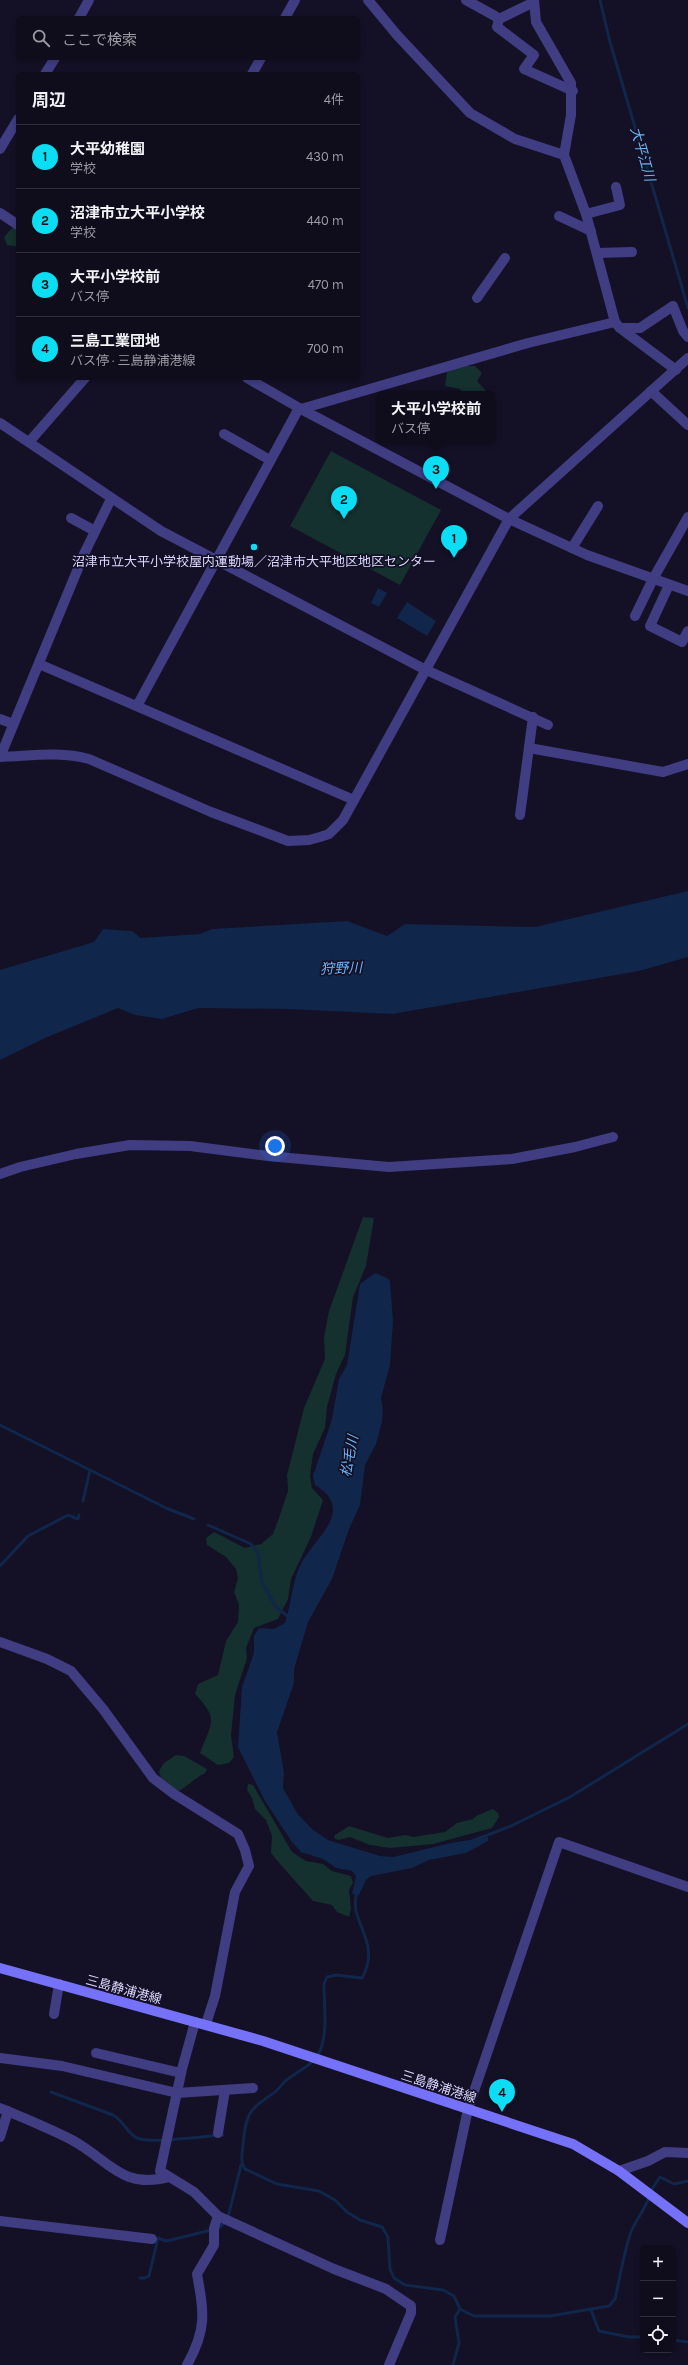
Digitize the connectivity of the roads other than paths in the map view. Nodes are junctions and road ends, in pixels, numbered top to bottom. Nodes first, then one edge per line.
1 (89, 0) edge
2 (295, 0) edge
3 (368, 0) edge
4 (466, 0) edge
5 (534, 1) edge
6 (80, 16) edge
7 (286, 16) edge
8 (499, 19) junction
9 (54, 60) edge
10 (260, 60) edge
11 (46, 72) edge
12 (253, 72) edge
13 (573, 92) junction
14 (16, 122) edge
15 (0, 149) edge
16 (564, 155) junction
17 (616, 187) dead end
18 (0, 213) edge
19 (586, 214) junction
20 (559, 216) dead end
21 (16, 224) edge
22 (590, 231) junction
23 (632, 252) dead end
24 (597, 253) junction
25 (505, 258) dead end
26 (477, 298) dead end
27 (618, 325) junction
28 (688, 337) edge
29 (688, 358) edge
30 (676, 370) junction
31 (83, 380) edge
32 (250, 380) edge
33 (651, 391) junction
34 (300, 409) junction
35 (0, 423) edge
36 (688, 426) edge
37 (224, 434) dead end
38 (29, 442) junction
39 (270, 460) junction
40 (111, 499) junction
41 (598, 506) dead end
42 (688, 517) edge
43 (70, 518) dead end
44 (509, 519) junction
45 (95, 531) junction
46 (572, 548) junction
47 (214, 561) junction
48 (653, 579) junction
49 (669, 584) junction
50 (688, 591) edge
51 (635, 616) dead end
52 (688, 631) edge
53 (39, 664) junction
54 (424, 669) junction
55 (136, 706) junction
56 (533, 717) junction
57 (0, 719) edge
58 (13, 724) junction
59 (548, 725) dead end
60 (529, 748) junction
61 (0, 757) edge
62 (688, 764) edge
63 (354, 800) junction
64 (520, 815) dead end
65 (613, 1137) dead end
66 (0, 1174) edge
67 (0, 1642) edge
68 (688, 1887) edge
69 (0, 1968) edge
70 (59, 1984) junction
71 (54, 2014) dead end
72 (195, 2022) junction
73 (206, 2024) junction
74 (96, 2053) dead end
75 (0, 2058) edge
76 (181, 2073) junction
77 (253, 2088) dead end
78 (225, 2090) junction
79 (177, 2093) junction
80 (468, 2109) junction
81 (4, 2110) edge
82 (218, 2133) dead end
83 (0, 2137) edge
84 (688, 2153) edge
85 (619, 2171) junction
86 (169, 2177) junction
87 (218, 2216) junction
88 (0, 2221) edge
89 (688, 2223) edge
90 (152, 2239) dead end
91 (440, 2240) dead end
92 (187, 2365) edge
93 (389, 2365) edge

1 - 6 street
2 - 7 street
3 - 16 street
4 - 8 street
5 - 8 street
5 - 13 street
8 - 13 street
9 - 11 street
10 - 12 street
13 - 16 street
14 - 15 street
16 - 19 street
17 - 19 street
18 - 21 street
19 - 22 street
20 - 22 street
22 - 24 street
23 - 24 street
24 - 27 street
25 - 26 street
27 - 28 street
27 - 30 street
27 - 34 street
29 - 30 street
30 - 33 street
31 - 38 street
32 - 34 street
33 - 36 street
33 - 44 street
34 - 39 street
34 - 44 street
35 - 38 street
37 - 39 street
38 - 40 street
39 - 47 street
40 - 45 street
40 - 47 street
41 - 46 street
42 - 48 street
43 - 45 street
44 - 46 street
44 - 54 street
45 - 53 street
46 - 48 street
47 - 54 street
47 - 55 street
48 - 49 street
48 - 51 street
49 - 50 street
49 - 52 street
53 - 55 street
53 - 58 street
54 - 56 street
54 - 63 street
55 - 63 street
56 - 59 street
56 - 60 street
57 - 58 street
58 - 61 street
60 - 62 street
60 - 64 street
61 - 63 street
65 - 66 street
67 - 73 street
68 - 80 street
69 - 70 main road, 三島静浦港線
70 - 71 street
70 - 72 main road, 三島静浦港線
72 - 73 main road, 三島静浦港線
72 - 76 street
73 - 80 main road, 三島静浦港線
74 - 76 street
75 - 79 street
76 - 79 street
77 - 78 street
78 - 79 street
78 - 82 street
79 - 86 street
80 - 85 main road, 三島静浦港線
80 - 91 street
81 - 83 street
81 - 86 street
84 - 85 street
85 - 89 main road, 三島静浦港線
86 - 87 street
87 - 92 street
87 - 93 street
88 - 90 street

